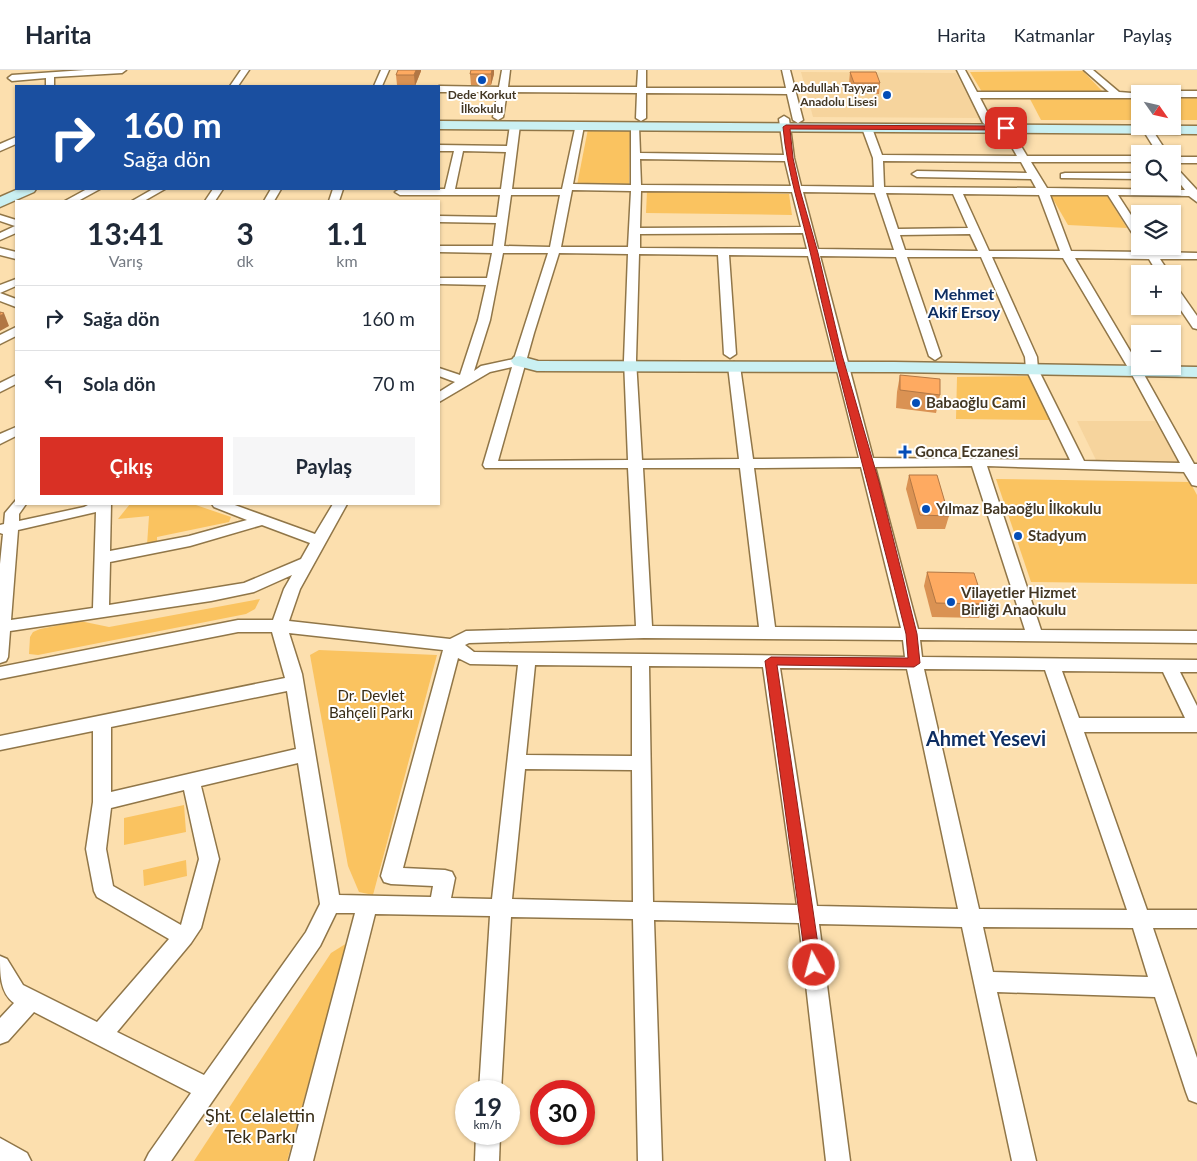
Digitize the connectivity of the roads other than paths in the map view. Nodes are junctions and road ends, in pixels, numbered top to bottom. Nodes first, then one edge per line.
1 (122, 70) edge
2 (245, 70) edge
3 (385, 70) edge
4 (506, 70) edge
5 (642, 70) edge
6 (786, 70) edge
7 (961, 70) edge
8 (1088, 70) edge
9 (50, 75) junction
10 (12, 78) dead end
11 (50, 85) edge
12 (235, 85) edge
13 (378, 85) edge
14 (440, 90) edge
15 (501, 90) junction
16 (642, 91) junction
17 (792, 91) junction
18 (1181, 94) edge
19 (1197, 94) edge
20 (973, 95) junction
21 (1117, 95) junction
22 (1131, 95) edge
23 (440, 117) edge
24 (498, 117) junction
25 (637, 122) junction
26 (790, 122) junction
27 (988, 122) junction
28 (1181, 124) edge
29 (1197, 124) edge
30 (440, 125) edge
31 (515, 125) junction
32 (579, 126) junction
33 (1131, 127) edge
34 (1131, 127) edge
35 (867, 128) junction
36 (1006, 128) junction
37 (1181, 129) edge
38 (1197, 130) edge
39 (3, 134) dead end
40 (15, 139) edge
41 (15, 140) edge
42 (0, 148) edge
43 (440, 148) edge
44 (460, 148) junction
45 (511, 149) junction
46 (635, 156) junction
47 (789, 158) junction
48 (878, 158) junction
49 (1025, 158) junction
50 (1131, 159) edge
51 (1181, 160) edge
52 (1197, 160) edge
53 (440, 173) edge
54 (453, 173) junction
55 (916, 174) dead end
56 (1034, 176) junction
57 (1065, 176) dead end
58 (1131, 176) edge
59 (1181, 180) edge
60 (15, 188) edge
61 (636, 189) junction
62 (879, 189) junction
63 (27, 190) edge
64 (93, 190) edge
65 (158, 190) edge
66 (566, 190) junction
67 (797, 190) junction
68 (956, 190) junction
69 (1043, 191) junction
70 (1110, 191) junction
71 (448, 192) junction
72 (505, 192) junction
73 (400, 194) edge
74 (0, 195) edge
75 (1195, 195) edge
76 (72, 200) edge
77 (138, 200) edge
78 (0, 203) edge
79 (0, 218) edge
80 (440, 219) edge
81 (501, 220) junction
82 (15, 223) edge
83 (1131, 223) edge
84 (15, 230) edge
85 (808, 230) junction
86 (974, 230) junction
87 (634, 231) junction
88 (894, 232) junction
89 (0, 237) edge
90 (440, 248) edge
91 (497, 249) junction
92 (555, 250) junction
93 (0, 251) edge
94 (633, 251) junction
95 (1131, 251) edge
96 (723, 252) junction
97 (814, 253) junction
98 (901, 253) junction
99 (984, 253) junction
100 (1181, 254) edge
101 (15, 256) edge
102 (1067, 256) junction
103 (1197, 256) edge
104 (440, 281) edge
105 (15, 282) edge
106 (491, 282) junction
107 (0, 289) edge
108 (0, 297) edge
109 (1181, 302) edge
110 (15, 303) edge
111 (1197, 326) edge
112 (15, 332) edge
113 (0, 340) edge
114 (935, 356) junction
115 (1131, 357) edge
116 (1181, 358) edge
117 (1197, 358) edge
118 (630, 359) junction
119 (732, 360) junction
120 (520, 361) junction
121 (840, 361) junction
122 (1131, 362) edge
123 (1031, 363) junction
124 (1181, 369) edge
125 (440, 372) edge
126 (1197, 372) edge
127 (1141, 375) edge
128 (15, 379) edge
129 (464, 381) junction
130 (0, 388) edge
131 (440, 397) edge
132 (15, 432) edge
133 (0, 440) edge
134 (978, 462) junction
135 (869, 463) junction
136 (746, 465) junction
137 (1080, 465) junction
138 (636, 466) junction
139 (1193, 468) edge
140 (1197, 482) edge
141 (18, 505) edge
142 (100, 505) edge
143 (102, 505) edge
144 (221, 505) edge
145 (339, 505) edge
146 (263, 520) junction
147 (5, 529) edge
148 (319, 541) junction
149 (102, 558) junction
150 (306, 563) junction
151 (101, 612) junction
152 (279, 626) junction
153 (1, 627) edge
154 (644, 632) junction
155 (768, 633) junction
156 (911, 634) junction
157 (1035, 636) junction
158 (1197, 637) edge
159 (453, 645) junction
160 (0, 657) edge
161 (527, 658) junction
162 (640, 659) junction
163 (771, 661) junction
164 (914, 663) junction
165 (1051, 664) junction
166 (1169, 666) junction
167 (1197, 666) edge
168 (0, 673) edge
169 (294, 683) junction
170 (102, 722) junction
171 (1197, 724) edge
172 (1072, 725) junction
173 (0, 743) edge
174 (306, 754) junction
175 (516, 762) junction
176 (642, 763) junction
177 (191, 781) junction
178 (102, 802) junction
179 (330, 904) junction
180 (367, 905) junction
181 (439, 906) junction
182 (501, 907) junction
183 (643, 910) junction
184 (808, 914) junction
185 (971, 918) junction
186 (1140, 919) junction
187 (1197, 919) edge
188 (184, 937) junction
189 (0, 966) edge
190 (985, 982) junction
191 (1162, 987) junction
192 (31, 1000) junction
193 (0, 1034) edge
194 (100, 1035) junction
195 (491, 1080) edge
196 (207, 1089) junction
197 (1197, 1092) edge
198 (488, 1145) edge
199 (156, 1161) edge
200 (300, 1161) edge
201 (487, 1161) edge
202 (650, 1161) edge
203 (838, 1161) edge
204 (1024, 1161) edge

1 - 9 street
2 - 12 street
3 - 13 street
4 - 15 street
5 - 16 street
6 - 17 street
7 - 20 street
8 - 21 street
9 - 10 street
9 - 11 street
14 - 15 street
15 - 16 street
15 - 24 street
16 - 17 street
16 - 25 street
17 - 26 street
18 - 19 street
20 - 21 street
20 - 27 street
21 - 22 street
23 - 24 street
24 - 25 street
25 - 26 street
25 - 32 street
25 - 46 street
26 - 27 street
26 - 35 street
26 - 47 street
27 - 33 street
28 - 29 street
30 - 31 street
31 - 32 street
31 - 45 street
32 - 66 street
34 - 36 street
35 - 36 street
35 - 48 street
36 - 49 street
37 - 38 street
39 - 40 street
41 - 42 street
43 - 44 street
44 - 45 street
44 - 54 street
45 - 72 street
46 - 47 street
46 - 61 street
47 - 67 street
48 - 49 street
48 - 62 street
49 - 50 street
49 - 56 street
51 - 52 street
53 - 54 street
54 - 71 street
55 - 56 street
56 - 69 street
57 - 58 street
59 - 75 street
60 - 74 street
61 - 66 street
61 - 67 street
61 - 87 street
62 - 67 street
62 - 68 street
62 - 88 street
63 - 78 street
64 - 76 street
65 - 77 street
66 - 72 street
66 - 92 street
67 - 85 street
68 - 69 street
68 - 86 street
69 - 70 street
69 - 102 street
70 - 75 street
70 - 83 street
71 - 72 street
71 - 73 street
72 - 81 street
79 - 82 street
80 - 81 street
81 - 91 street
84 - 89 street
85 - 87 street
85 - 97 street
86 - 88 street
86 - 99 street
87 - 94 street
88 - 98 street
90 - 91 street
91 - 92 street
91 - 106 street
92 - 94 street
92 - 120 street
93 - 101 street
94 - 96 street
94 - 118 street
95 - 102 street
96 - 97 street
96 - 119 street
97 - 98 street
97 - 121 street
98 - 99 street
98 - 114 street
99 - 102 street
99 - 123 street
100 - 103 street
102 - 115 street
104 - 106 street
105 - 107 street
106 - 129 street
108 - 110 street
109 - 111 street
112 - 113 street
114 - 121 street
114 - 123 street
116 - 117 street
118 - 119 street
118 - 120 street
118 - 138 street
119 - 121 street
119 - 136 street
120 - 129 street
120 - 138 street
121 - 123 street
121 - 135 street
122 - 123 street
123 - 137 street
124 - 126 street
125 - 129 street
127 - 139 street
128 - 130 street
129 - 131 street
132 - 133 street
134 - 135 street
134 - 137 street
134 - 157 street
135 - 136 street
135 - 156 street
136 - 138 street
136 - 155 street
137 - 139 street
138 - 154 street
139 - 140 street
141 - 147 street
142 - 147 street
143 - 149 street
144 - 146 street
145 - 148 street
146 - 148 street
146 - 149 street
147 - 153 street
148 - 150 street
149 - 151 street
150 - 151 street
150 - 152 street
151 - 153 street
152 - 159 street
152 - 168 street
152 - 169 street
153 - 160 street
154 - 155 street
154 - 159 street
155 - 156 street
156 - 157 street
156 - 164 street
157 - 158 street
159 - 161 street
159 - 181 street
161 - 162 street
161 - 175 street
162 - 163 street
162 - 176 street
163 - 164 street
163 - 184 street
164 - 165 street
164 - 185 street
165 - 166 street
165 - 172 street
166 - 167 street
166 - 171 street
169 - 170 street
169 - 174 street
170 - 173 street
170 - 178 street
171 - 172 street
172 - 186 street
174 - 177 street
174 - 179 street
175 - 176 street
175 - 182 street
176 - 183 street
177 - 178 street
177 - 188 street
178 - 188 street
179 - 180 street
179 - 196 street
180 - 181 street
180 - 200 street
181 - 182 street
182 - 183 street
182 - 195 street
183 - 184 street
183 - 202 street
184 - 185 street
184 - 203 street
185 - 186 street
185 - 190 street
186 - 187 street
186 - 191 street
188 - 194 street
189 - 192 street
190 - 191 street
190 - 204 street
191 - 197 street
192 - 193 street
192 - 194 street
194 - 196 street
196 - 199 street
198 - 201 street

